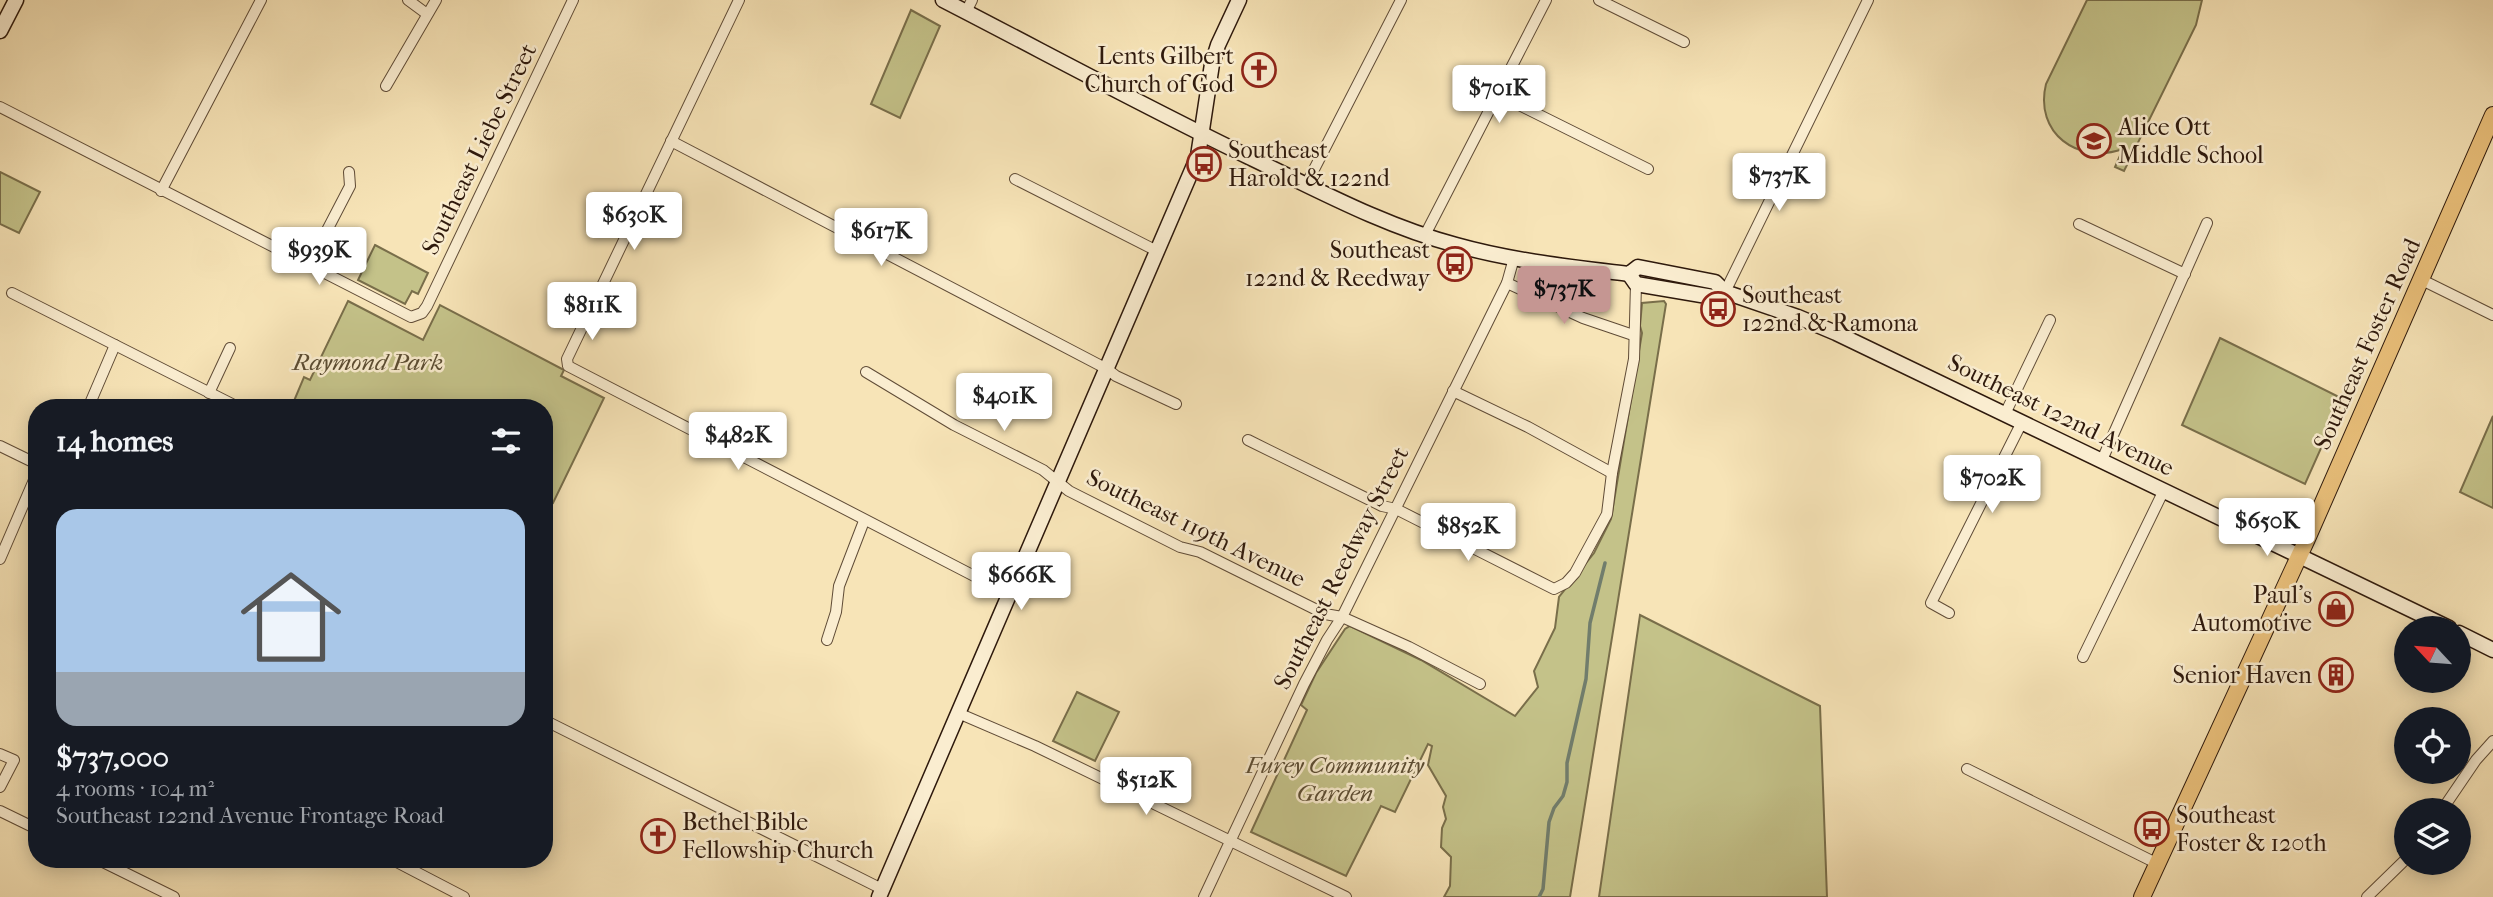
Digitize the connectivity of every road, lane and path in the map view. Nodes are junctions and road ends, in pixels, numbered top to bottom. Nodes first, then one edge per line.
1 (16, 0) edge
2 (261, 0) edge
3 (408, 0) edge
4 (436, 0) edge
5 (573, 0) edge
6 (739, 0) edge
7 (943, 0) edge
8 (1239, 0) edge
9 (1401, 0) edge
10 (1546, 0) edge
11 (1600, 0) edge
12 (1868, 0) edge
13 (969, 6) edge
14 (427, 14) junction
15 (0, 31) edge
16 (1684, 42) dead end
17 (386, 86) dead end
18 (1497, 94) junction
19 (0, 107) edge
20 (2493, 115) edge
21 (1202, 134) junction
22 (671, 141) junction
23 (1648, 169) dead end
24 (349, 172) dead end
25 (1015, 179) dead end
26 (1306, 185) junction
27 (162, 191) junction
28 (2207, 223) dead end
29 (2079, 224) dead end
30 (1425, 235) junction
31 (1157, 251) junction
32 (1514, 258) junction
33 (309, 265) junction
34 (2185, 274) junction
35 (1633, 279) junction
36 (2420, 279) junction
37 (1507, 283) junction
38 (1725, 292) junction
39 (12, 293) dead end
40 (2493, 314) edge
41 (2050, 320) dead end
42 (1633, 335) junction
43 (116, 345) junction
44 (230, 348) dead end
45 (1107, 369) junction
46 (866, 372) dead end
47 (1453, 391) junction
48 (209, 393) junction
49 (92, 399) edge
50 (222, 399) edge
51 (1175, 404) dead end
52 (2005, 414) junction
53 (2022, 422) junction
54 (1248, 440) dead end
55 (0, 446) edge
56 (28, 460) edge
57 (2102, 460) junction
58 (1612, 473) junction
59 (1058, 482) junction
60 (2164, 490) junction
61 (28, 494) edge
62 (1396, 509) junction
63 (864, 521) junction
64 (2300, 555) junction
65 (0, 559) edge
66 (1009, 594) junction
67 (1949, 612) dead end
68 (2425, 616) edge
69 (1342, 617) junction
70 (2471, 639) edge
71 (827, 640) dead end
72 (2493, 650) edge
73 (2083, 657) dead end
74 (1480, 684) dead end
75 (958, 713) junction
76 (553, 725) edge
77 (2493, 741) edge
78 (0, 754) edge
79 (1967, 769) dead end
80 (0, 787) edge
81 (2450, 798) edge
82 (0, 811) edge
83 (28, 825) edge
84 (1231, 842) junction
85 (2158, 864) junction
86 (115, 868) edge
87 (408, 868) edge
88 (2394, 871) edge
89 (880, 893) edge
90 (174, 897) edge
91 (464, 897) edge
92 (1204, 897) edge
93 (1346, 897) edge
94 (2143, 897) edge
95 (2367, 897) edge

1 - 15 main road
2 - 27 street
3 - 14 street
4 - 14 street
5 - 33 street, Southeast Liebe Street
6 - 22 street
7 - 13 main road, Southeast 122nd Avenue
8 - 21 main road
9 - 26 street
10 - 18 street
11 - 16 street
12 - 38 street
13 - 21 main road, Southeast 122nd Avenue
14 - 17 street
18 - 23 street
18 - 30 street
19 - 27 street
20 - 36 main road, Southeast Foster Road
21 - 26 main road, Southeast 122nd Avenue
21 - 31 main road
22 - 45 street
22 - 63 street
24 - 33 street
25 - 31 street
26 - 30 main road, Southeast 122nd Avenue
27 - 33 street
28 - 34 street
29 - 34 street
30 - 32 main road, Southeast 122nd Avenue
31 - 45 main road
32 - 35 main road, Southeast 122nd Avenue
32 - 37 street, Southeast Reedway Street
34 - 57 street
35 - 38 main road, Southeast 122nd Avenue
35 - 42 street
36 - 40 street
36 - 64 main road, Southeast Foster Road
37 - 42 street
37 - 47 street, Southeast Reedway Street
38 - 52 main road, Southeast 122nd Avenue
39 - 43 street
41 - 52 street
42 - 58 street
43 - 48 street
43 - 49 street
44 - 48 street
45 - 51 street
45 - 59 main road
46 - 59 street, Southeast 119th Avenue
47 - 58 street
47 - 62 street, Southeast Reedway Street
48 - 50 street
52 - 53 main road, Southeast 122nd Avenue
53 - 57 main road, Southeast 122nd Avenue
53 - 67 street
54 - 62 street
55 - 56 street
57 - 60 main road, Southeast 122nd Avenue
58 - 62 street
59 - 66 main road
59 - 69 street, Southeast 119th Avenue
60 - 64 main road, Southeast 122nd Avenue
60 - 73 street
61 - 65 street
62 - 69 street, Southeast Reedway Street
63 - 66 street
63 - 71 street
64 - 68 main road, Southeast 122nd Avenue
64 - 85 main road, Southeast Foster Road
66 - 75 main road
69 - 74 street, Southeast 119th Avenue
69 - 84 street, Southeast Reedway Street
70 - 72 main road
75 - 84 street
75 - 89 main road
76 - 89 street
77 - 81 street
78 - 80 street
79 - 85 street
82 - 83 street
84 - 92 street, Southeast Reedway Street
84 - 93 street
85 - 94 main road, Southeast Foster Road
86 - 90 street
87 - 91 street
88 - 95 street

